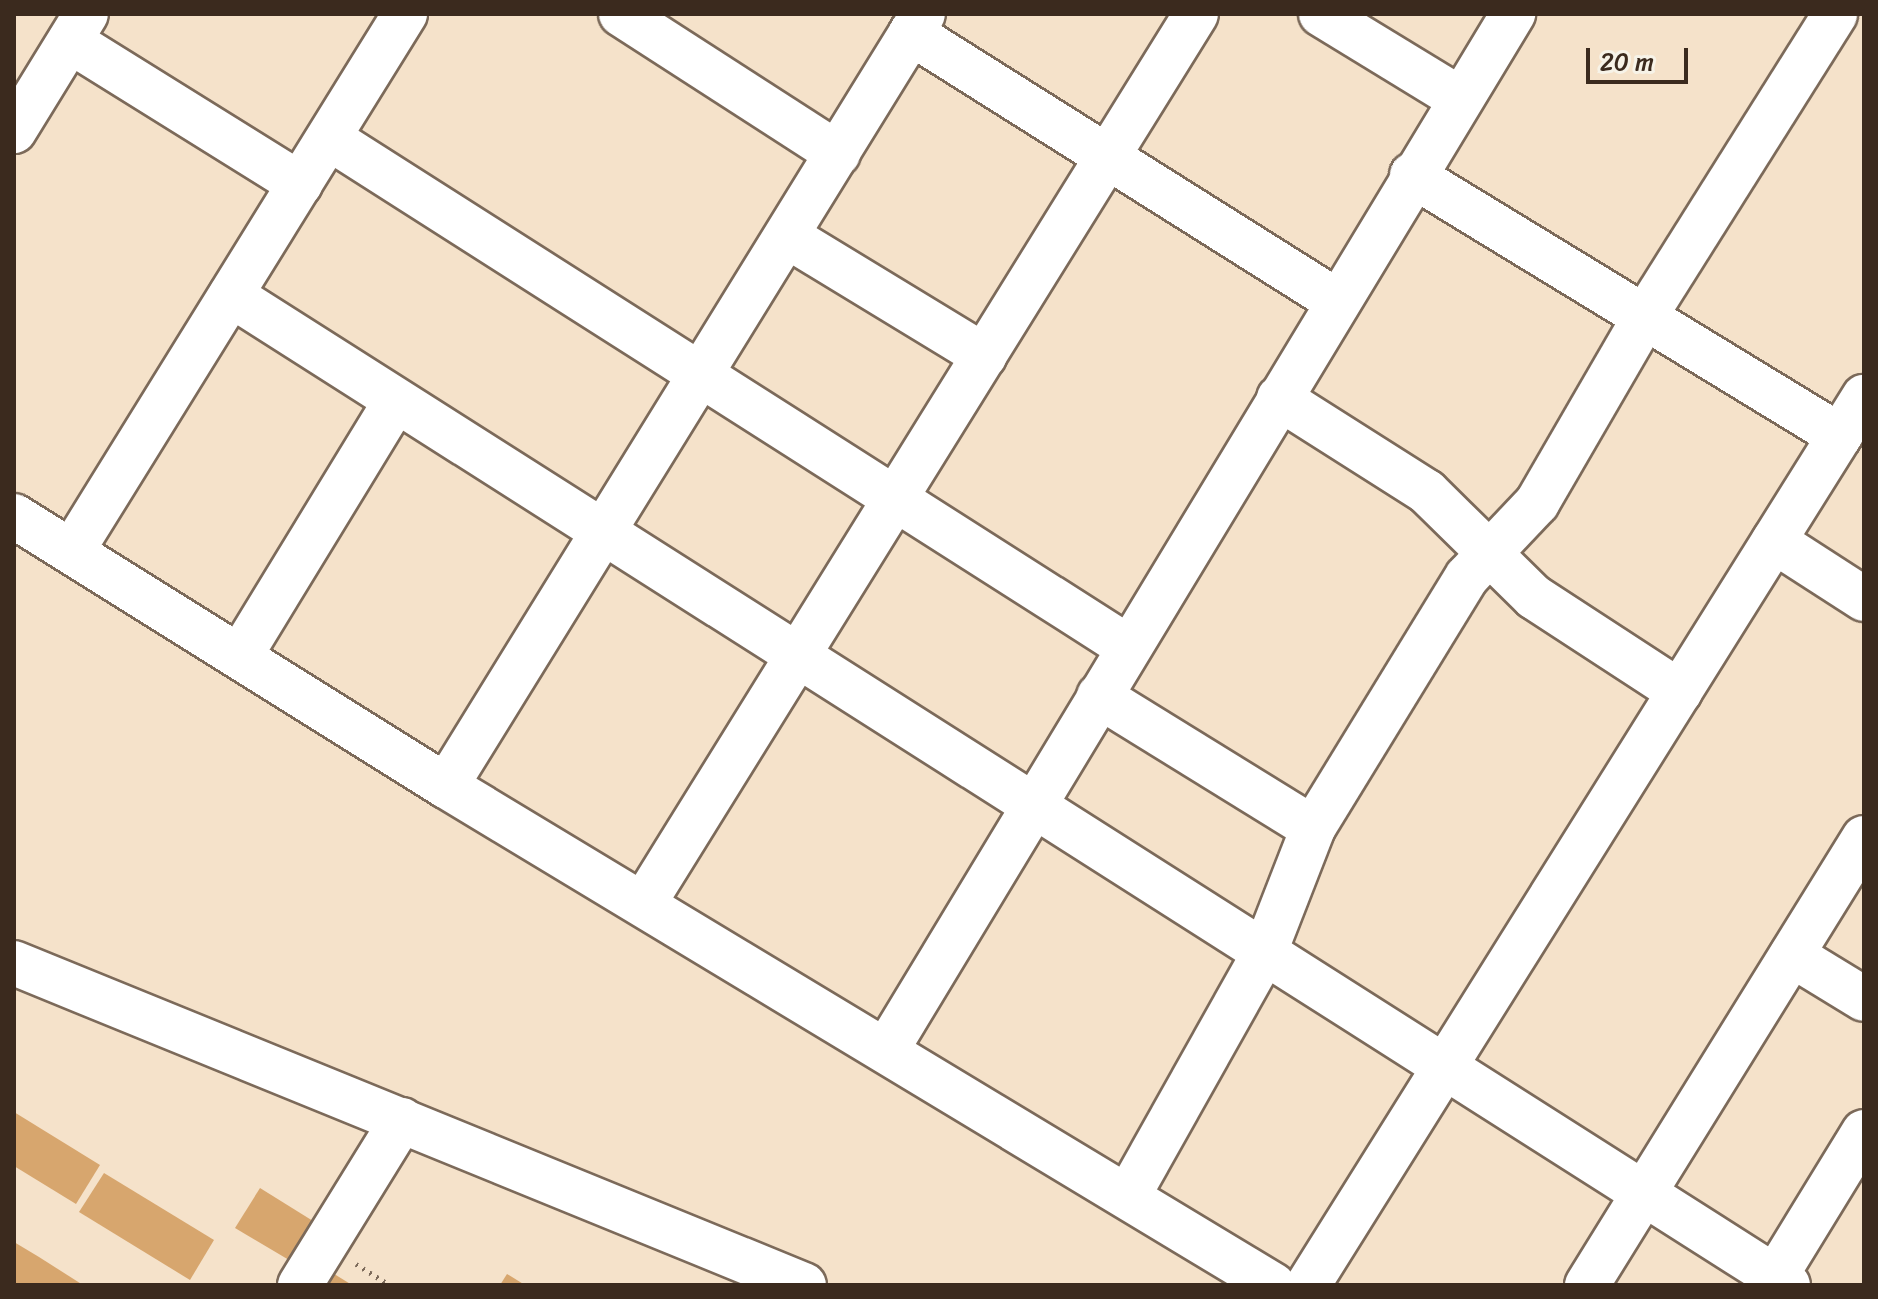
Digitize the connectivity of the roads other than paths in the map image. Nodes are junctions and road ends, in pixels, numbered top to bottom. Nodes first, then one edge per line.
1 (405, 14) edge
2 (1196, 14) edge
3 (1321, 14) edge
4 (1513, 14) edge
5 (1835, 14) edge
6 (645, 20) edge
7 (917, 24) edge
8 (78, 28) edge
9 (1460, 99) junction
10 (14, 131) edge
11 (329, 138) junction
12 (838, 154) junction
13 (1106, 156) junction
14 (1412, 175) junction
15 (300, 184) junction
16 (787, 236) junction
17 (231, 295) junction
18 (1335, 300) junction
19 (1647, 313) junction
20 (984, 356) junction
21 (701, 375) junction
22 (1864, 397) edge
23 (1279, 398) junction
24 (395, 402) junction
25 (1840, 436) junction
26 (896, 498) junction
27 (14, 516) edge
28 (601, 537) junction
29 (1774, 541) junction
30 (72, 551) junction
31 (1489, 554) junction
32 (1864, 599) edge
33 (1128, 647) junction
34 (240, 656) junction
35 (798, 657) junction
36 (1680, 692) junction
37 (1099, 696) junction
38 (446, 786) junction
39 (1032, 806) junction
40 (1313, 828) junction
41 (1864, 838) edge
42 (644, 903) junction
43 (1264, 954) junction
44 (1792, 955) junction
45 (14, 963) edge
46 (1864, 999) edge
47 (887, 1049) junction
48 (1442, 1070) junction
49 (402, 1120) junction
50 (1864, 1132) edge
51 (1643, 1195) junction
52 (1128, 1196) junction
53 (1781, 1281) edge
54 (300, 1285) edge
55 (804, 1285) edge
56 (1273, 1285) edge
57 (1308, 1285) edge
58 (1587, 1285) edge

1 - 11 street
2 - 13 street
3 - 9 street
4 - 9 street
5 - 19 street
6 - 12 street
7 - 12 street
7 - 13 street
8 - 10 street
8 - 15 street
9 - 14 street
11 - 15 street
11 - 21 street
12 - 16 street
13 - 18 street
13 - 20 street
14 - 18 street
14 - 19 street
15 - 17 street
16 - 20 street
16 - 21 street
17 - 24 street
17 - 30 street
18 - 23 street
19 - 25 street
19 - 31 street
20 - 26 street
21 - 26 street
21 - 28 street
22 - 25 street
23 - 31 street
23 - 33 street
24 - 28 street
24 - 34 street
25 - 29 street
26 - 33 street
26 - 35 street
27 - 30 street
28 - 35 street
28 - 38 street
29 - 32 street
29 - 36 street
30 - 34 street
31 - 36 street
31 - 40 street
33 - 37 street
34 - 38 street
35 - 39 street
35 - 42 street
36 - 48 street
37 - 39 street
37 - 40 street
38 - 42 street
39 - 43 street
39 - 47 street
40 - 43 street
41 - 44 street
42 - 47 street
43 - 48 street
43 - 52 street
44 - 46 street
44 - 51 street
45 - 49 street
47 - 52 street
48 - 51 street
48 - 57 street
49 - 54 street
49 - 55 street
50 - 53 street
51 - 53 street
51 - 58 street
52 - 56 street

